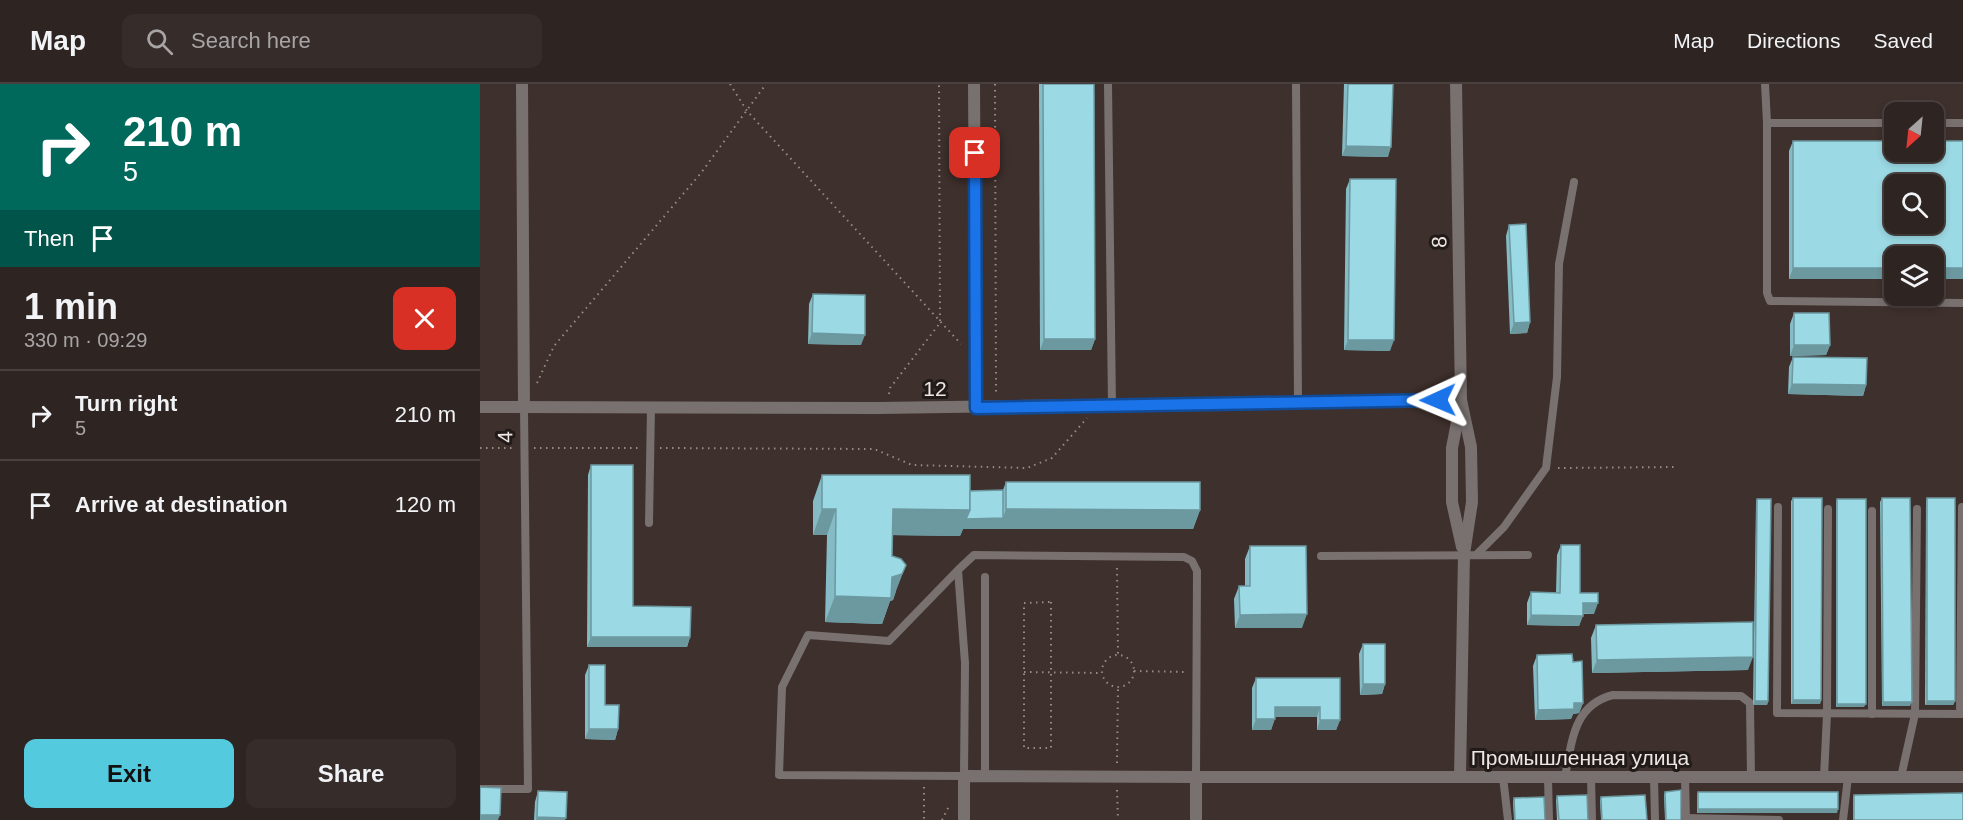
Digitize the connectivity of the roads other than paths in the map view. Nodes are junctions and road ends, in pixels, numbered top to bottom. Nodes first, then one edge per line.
1 (522, 84) edge
2 (975, 84) edge
3 (1108, 84) edge
4 (1296, 84) edge
5 (1456, 84) edge
6 (1766, 84) edge
7 (1767, 123) junction
8 (1884, 123) edge
9 (1944, 123) edge
10 (1963, 123) edge
11 (1574, 182) dead end
12 (1963, 303) edge
13 (1461, 400) junction
14 (1298, 403) junction
15 (1112, 406) junction
16 (480, 407) edge
17 (524, 407) junction
18 (651, 408) junction
19 (976, 408) junction
20 (1778, 507) dead end
21 (1962, 507) edge
22 (1828, 509) dead end
23 (1917, 509) dead end
24 (1872, 511) dead end
25 (649, 523) dead end
26 (1471, 554) junction
27 (1528, 555) dead end
28 (1321, 556) dead end
29 (958, 570) junction
30 (985, 577) dead end
31 (1827, 714) junction
32 (1872, 714) junction
33 (1915, 714) junction
34 (1961, 714) edge
35 (964, 776) junction
36 (985, 776) junction
37 (1196, 777) junction
38 (1460, 777) junction
39 (1503, 777) junction
40 (1548, 777) junction
41 (1565, 777) junction
42 (1591, 777) junction
43 (1654, 777) junction
44 (1685, 777) junction
45 (1751, 777) junction
46 (1824, 777) junction
47 (1848, 777) junction
48 (1901, 777) junction
49 (1963, 777) edge
50 (480, 789) edge
51 (1686, 819) edge
52 (964, 820) edge
53 (1196, 820) edge
54 (1508, 820) edge
55 (1549, 820) edge
56 (1592, 820) edge
57 (1655, 820) edge
58 (1779, 820) edge
59 (1843, 820) edge

1 - 17 street, 4
2 - 19 street
3 - 15 lane
4 - 14 lane
5 - 13 street, 8
6 - 7 lane
7 - 8 lane
7 - 12 lane
9 - 10 lane
11 - 26 lane
13 - 14 street, 12
13 - 26 street
13 - 26 street
14 - 15 street, 12
15 - 19 street, 12
16 - 17 street, 12
17 - 18 street, 12
17 - 50 lane, 4
18 - 19 street, 12
18 - 25 lane
20 - 31 lane
21 - 34 lane
22 - 31 lane
23 - 33 lane
24 - 32 lane
26 - 27 lane
26 - 28 lane
26 - 38 street
29 - 35 lane
29 - 35 lane
29 - 37 lane
30 - 36 lane
31 - 32 lane
31 - 46 lane
32 - 33 lane
33 - 34 lane
33 - 48 lane
35 - 36 street, Промышленная улица
35 - 52 street
36 - 37 street, Промышленная улица
37 - 38 street, Промышленная улица
37 - 53 street
38 - 39 street, Промышленная улица
39 - 40 street, Промышленная улица
39 - 54 lane
40 - 41 street, Промышленная улица
40 - 55 lane
41 - 42 street, Промышленная улица
41 - 45 lane
42 - 43 street, Промышленная улица
42 - 56 lane
43 - 44 street, Промышленная улица
43 - 57 lane
44 - 45 street, Промышленная улица
44 - 51 lane
45 - 46 street, Промышленная улица
46 - 47 street, Промышленная улица
47 - 48 street, Промышленная улица
47 - 59 lane
48 - 49 street, Промышленная улица
51 - 58 lane

